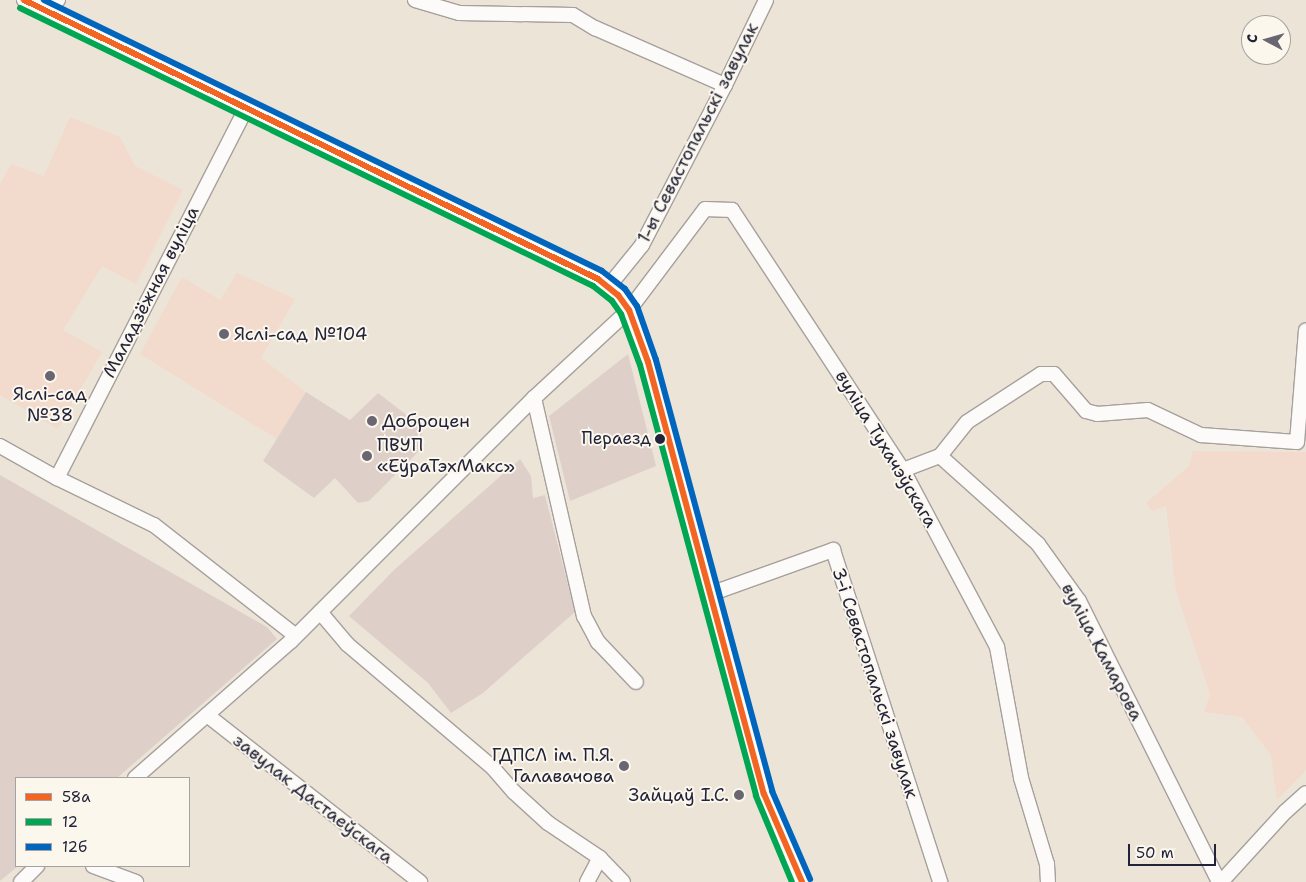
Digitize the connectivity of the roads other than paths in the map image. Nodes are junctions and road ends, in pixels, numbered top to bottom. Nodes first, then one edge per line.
1 (24, 0) edge
2 (58, 0) edge
3 (415, 0) edge
4 (766, 0) edge
5 (48, 11) junction
6 (725, 85) junction
7 (247, 107) junction
8 (608, 287) junction
9 (629, 310) junction
10 (1306, 330) edge
11 (534, 398) junction
12 (0, 446) edge
13 (940, 456) junction
14 (903, 470) junction
15 (57, 478) junction
16 (710, 594) junction
17 (320, 612) junction
18 (293, 638) junction
19 (636, 682) dead end
20 (207, 716) junction
21 (135, 777) edge
22 (1306, 793) edge
23 (600, 858) junction
24 (36, 867) edge
25 (96, 867) edge
26 (21, 882) edge
27 (136, 882) edge
28 (420, 882) edge
29 (587, 882) edge
30 (623, 882) edge
31 (802, 882) edge
32 (940, 882) edge
33 (1048, 882) edge
34 (1220, 882) edge

1 - 5 street
2 - 5 street
3 - 6 street
4 - 6 street, 1-ы Севастопальскі завулак
5 - 7 street
6 - 8 street, 1-ы Севастопальскі завулак
7 - 8 street
7 - 15 street, Маладзёжная вуліца
8 - 9 street
9 - 11 street
9 - 14 street, вуліца Тухачэўскага
9 - 16 street
10 - 13 street
11 - 17 street
11 - 19 street
12 - 15 street
13 - 14 street
13 - 34 street, вуліца Камарова
14 - 33 street, вуліца Тухачэўскага
15 - 18 street
16 - 31 street
16 - 32 street, 3-і Севастопальскі завулак
17 - 18 street
17 - 23 street
18 - 20 street
20 - 21 street
20 - 28 street, завулак Дастаеўскага
22 - 34 street, вуліца Камарова
23 - 29 street
23 - 30 street
24 - 26 street
25 - 27 street

